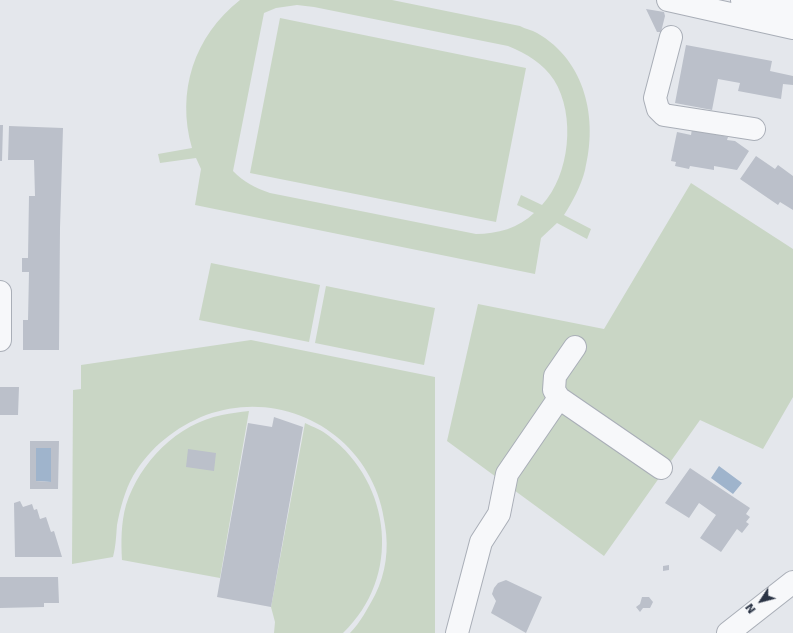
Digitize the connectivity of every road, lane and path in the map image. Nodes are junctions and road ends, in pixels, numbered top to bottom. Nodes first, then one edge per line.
1 (670, 0) edge
2 (742, 0) edge
3 (793, 11) edge
4 (793, 28) edge
5 (671, 37) dead end
6 (754, 129) dead end
7 (0, 292) edge
8 (0, 340) edge
9 (575, 347) dead end
10 (559, 398) junction
11 (661, 468) dead end
12 (793, 582) edge
13 (457, 633) edge
14 (728, 633) edge

1 - 4 street
2 - 3 street
5 - 6 street
7 - 8 street
9 - 10 street
10 - 11 street
10 - 13 street
12 - 14 street

